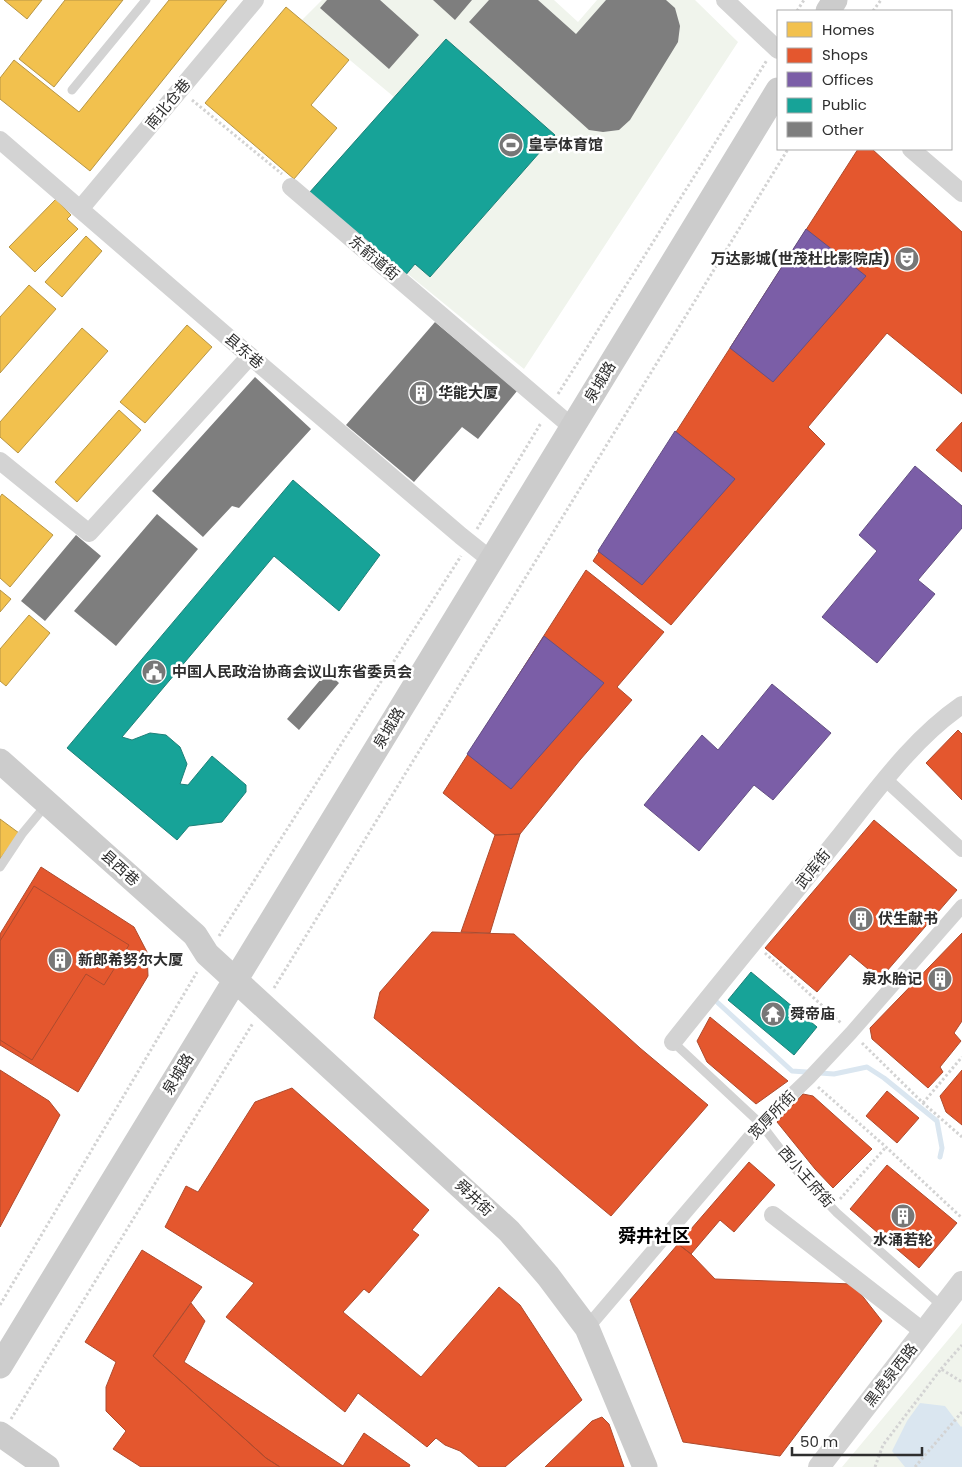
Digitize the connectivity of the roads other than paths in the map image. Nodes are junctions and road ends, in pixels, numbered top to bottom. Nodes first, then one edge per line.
1 (146, 0) edge
2 (255, 0) edge
3 (725, 0) edge
4 (777, 48) edge
5 (72, 90) dead end
6 (777, 92) edge
7 (0, 140) edge
8 (911, 150) edge
9 (291, 187) road end
10 (962, 193) edge
11 (81, 208) junction
12 (250, 356) junction
13 (572, 428) junction
14 (0, 461) edge
15 (492, 560) junction
16 (962, 706) edge
17 (0, 760) edge
18 (886, 780) junction
19 (48, 803) junction
20 (962, 850) edge
21 (0, 867) edge
22 (962, 906) edge
23 (236, 979) junction
24 (674, 1042) joint
25 (761, 1124) junction
26 (773, 1215) dead end
27 (962, 1282) edge
28 (943, 1307) junction
29 (587, 1328) junction
30 (924, 1332) junction
31 (0, 1366) edge
32 (0, 1435) edge
33 (47, 1467) edge
34 (645, 1467) edge
35 (819, 1467) edge

1 - 5 lane
2 - 11 street, 南北仓巷
3 - 4 street
6 - 13 main road, 泉城路
7 - 11 street, 县东巷
8 - 10 street
9 - 13 street, 东箭道街
11 - 12 street, 县东巷
12 - 14 street
12 - 15 street, 县东巷
13 - 15 main road, 泉城路
15 - 23 main road, 泉城路
16 - 18 street, 武库街
17 - 19 main road, 县西巷
18 - 20 street
18 - 24 street, 武库街
19 - 21 lane
19 - 23 main road, 县西巷
22 - 25 street, 宽厚所街
23 - 29 main road, 舜井街
23 - 31 main road, 泉城路
24 - 25 lane, 西小王府街
25 - 28 lane, 西小王府街
25 - 29 street, 宽厚所街
26 - 30 street
27 - 28 street, 黑虎泉西路
28 - 30 street, 黑虎泉西路
29 - 34 main road, 舜井街
30 - 35 street, 黑虎泉西路
32 - 33 main road

